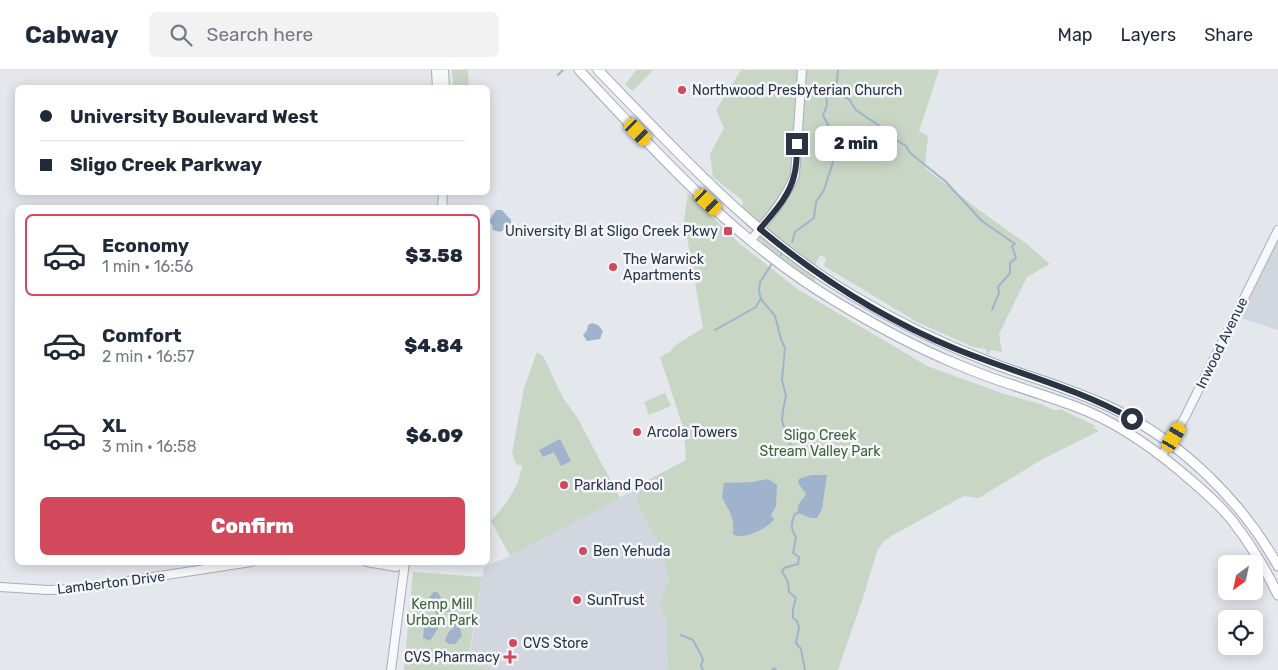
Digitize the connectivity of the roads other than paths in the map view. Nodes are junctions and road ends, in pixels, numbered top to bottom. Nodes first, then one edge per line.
1 (436, 70) edge
2 (444, 70) edge
3 (579, 70) edge
4 (598, 70) edge
5 (802, 70) edge
6 (437, 85) edge
7 (445, 85) edge
8 (760, 229) junction
9 (1278, 230) edge
10 (751, 240) junction
11 (1170, 443) junction
12 (1162, 455) junction
13 (231, 565) edge
14 (384, 565) edge
15 (400, 565) edge
16 (405, 565) edge
17 (1278, 566) edge
18 (0, 587) edge
19 (1278, 595) edge
20 (391, 670) edge

1 - 6 street
2 - 7 street
3 - 10 main road
4 - 8 main road
5 - 8 street
8 - 10 street
8 - 11 main road
9 - 11 street, Inwood Avenue
10 - 12 main road
11 - 12 street, Inwood Avenue
11 - 17 main road
12 - 19 main road
13 - 18 street, Lamberton Drive
14 - 15 street
16 - 20 street

